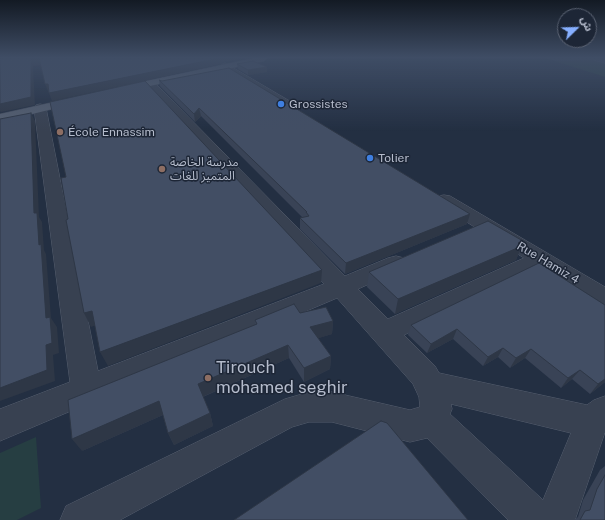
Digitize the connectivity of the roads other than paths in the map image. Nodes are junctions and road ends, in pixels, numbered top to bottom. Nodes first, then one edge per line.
1 (150, 82) edge
2 (158, 82) edge
3 (251, 82) edge
4 (150, 84) junction
5 (41, 111) junction
6 (302, 113) edge
7 (0, 117) edge
8 (0, 122) edge
9 (433, 192) edge
10 (486, 225) junction
11 (457, 237) edge
12 (421, 253) edge
13 (541, 259) junction
14 (342, 287) junction
15 (605, 298) edge
16 (384, 332) junction
17 (86, 389) junction
18 (431, 402) junction
19 (598, 417) edge
20 (0, 425) edge
21 (80, 520) edge
22 (536, 520) edge
23 (555, 520) edge

1 - 4 main road
2 - 4 main road
3 - 6 street
4 - 14 street
5 - 7 main road
5 - 7 main road
5 - 8 street
5 - 17 street
9 - 10 street, Rue Hamiz 4
10 - 11 street
10 - 13 street, Rue Hamiz 4
12 - 14 street
13 - 15 street, Rue Hamiz 4
13 - 16 street
14 - 16 street
14 - 17 street
16 - 18 street
17 - 20 street
18 - 19 street
18 - 21 street
18 - 22 street
19 - 23 street

